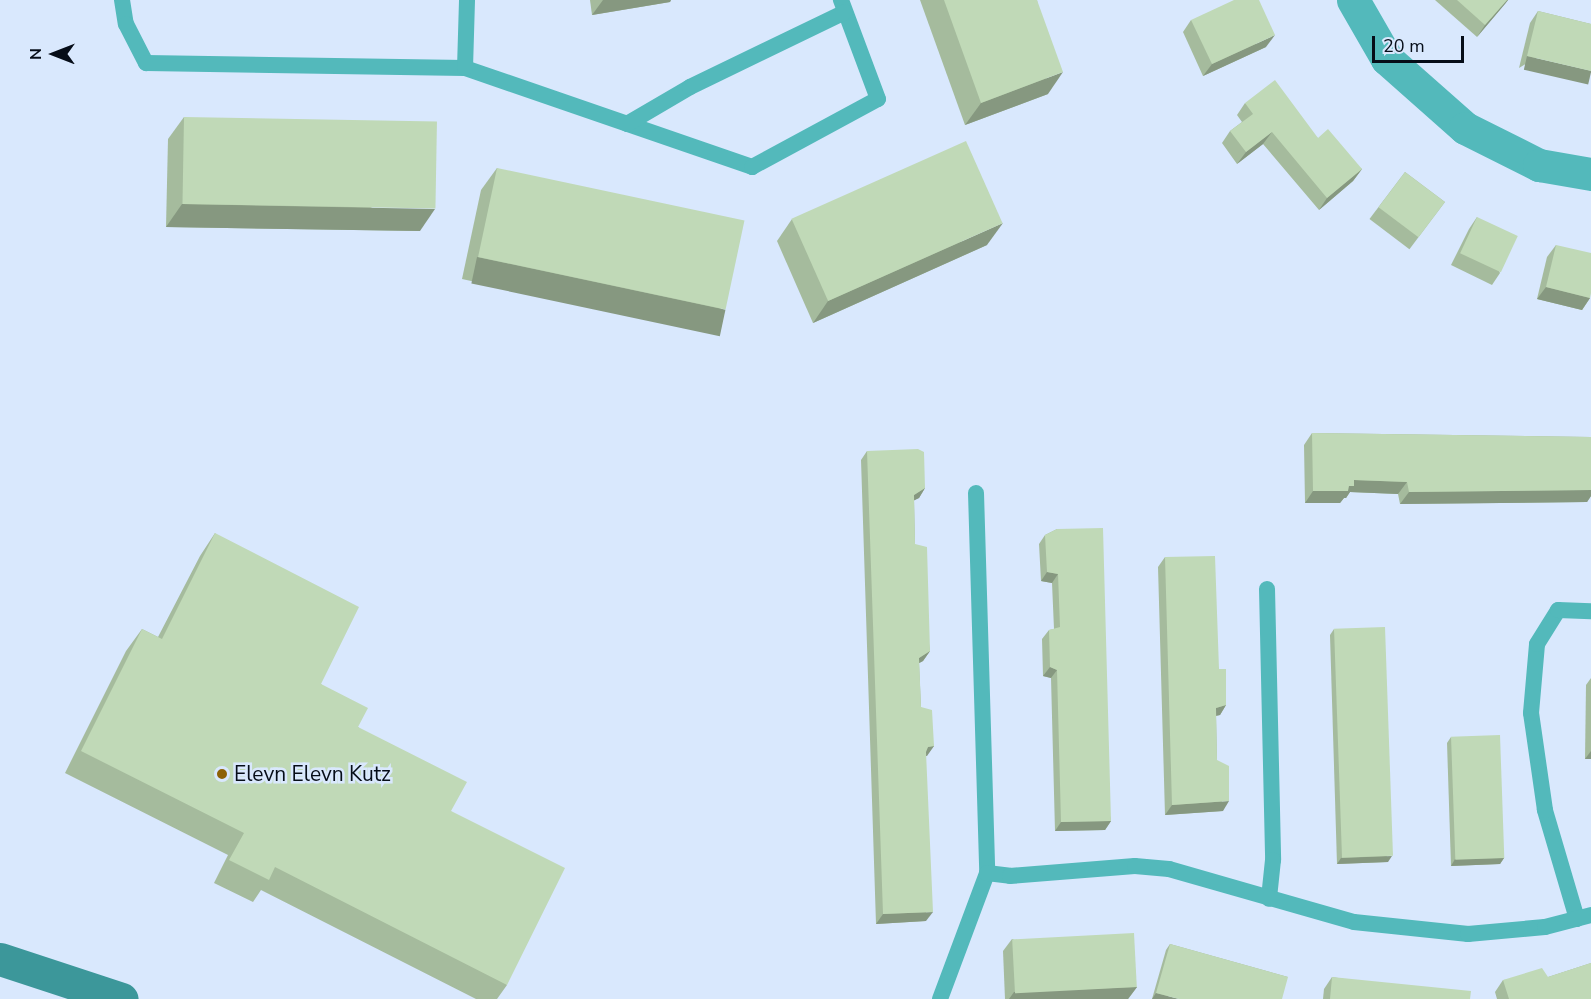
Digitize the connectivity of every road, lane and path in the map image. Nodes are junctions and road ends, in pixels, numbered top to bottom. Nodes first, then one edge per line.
1 (122, 0) edge
2 (468, 0) edge
3 (1353, 0) edge
4 (843, 6) edge
5 (465, 68) junction
6 (627, 124) junction
7 (1591, 174) edge
8 (976, 493) dead end
9 (1267, 589) dead end
10 (1591, 612) edge
11 (987, 873) junction
12 (1269, 899) junction
13 (1584, 917) edge
14 (0, 959) edge
15 (122, 999) edge
16 (940, 999) edge

1 - 5 lane
2 - 5 lane
3 - 7 street
4 - 6 lane
4 - 6 lane
5 - 6 lane
8 - 11 lane
9 - 12 lane
10 - 13 lane
11 - 12 lane
11 - 16 lane
12 - 13 lane
14 - 15 street

